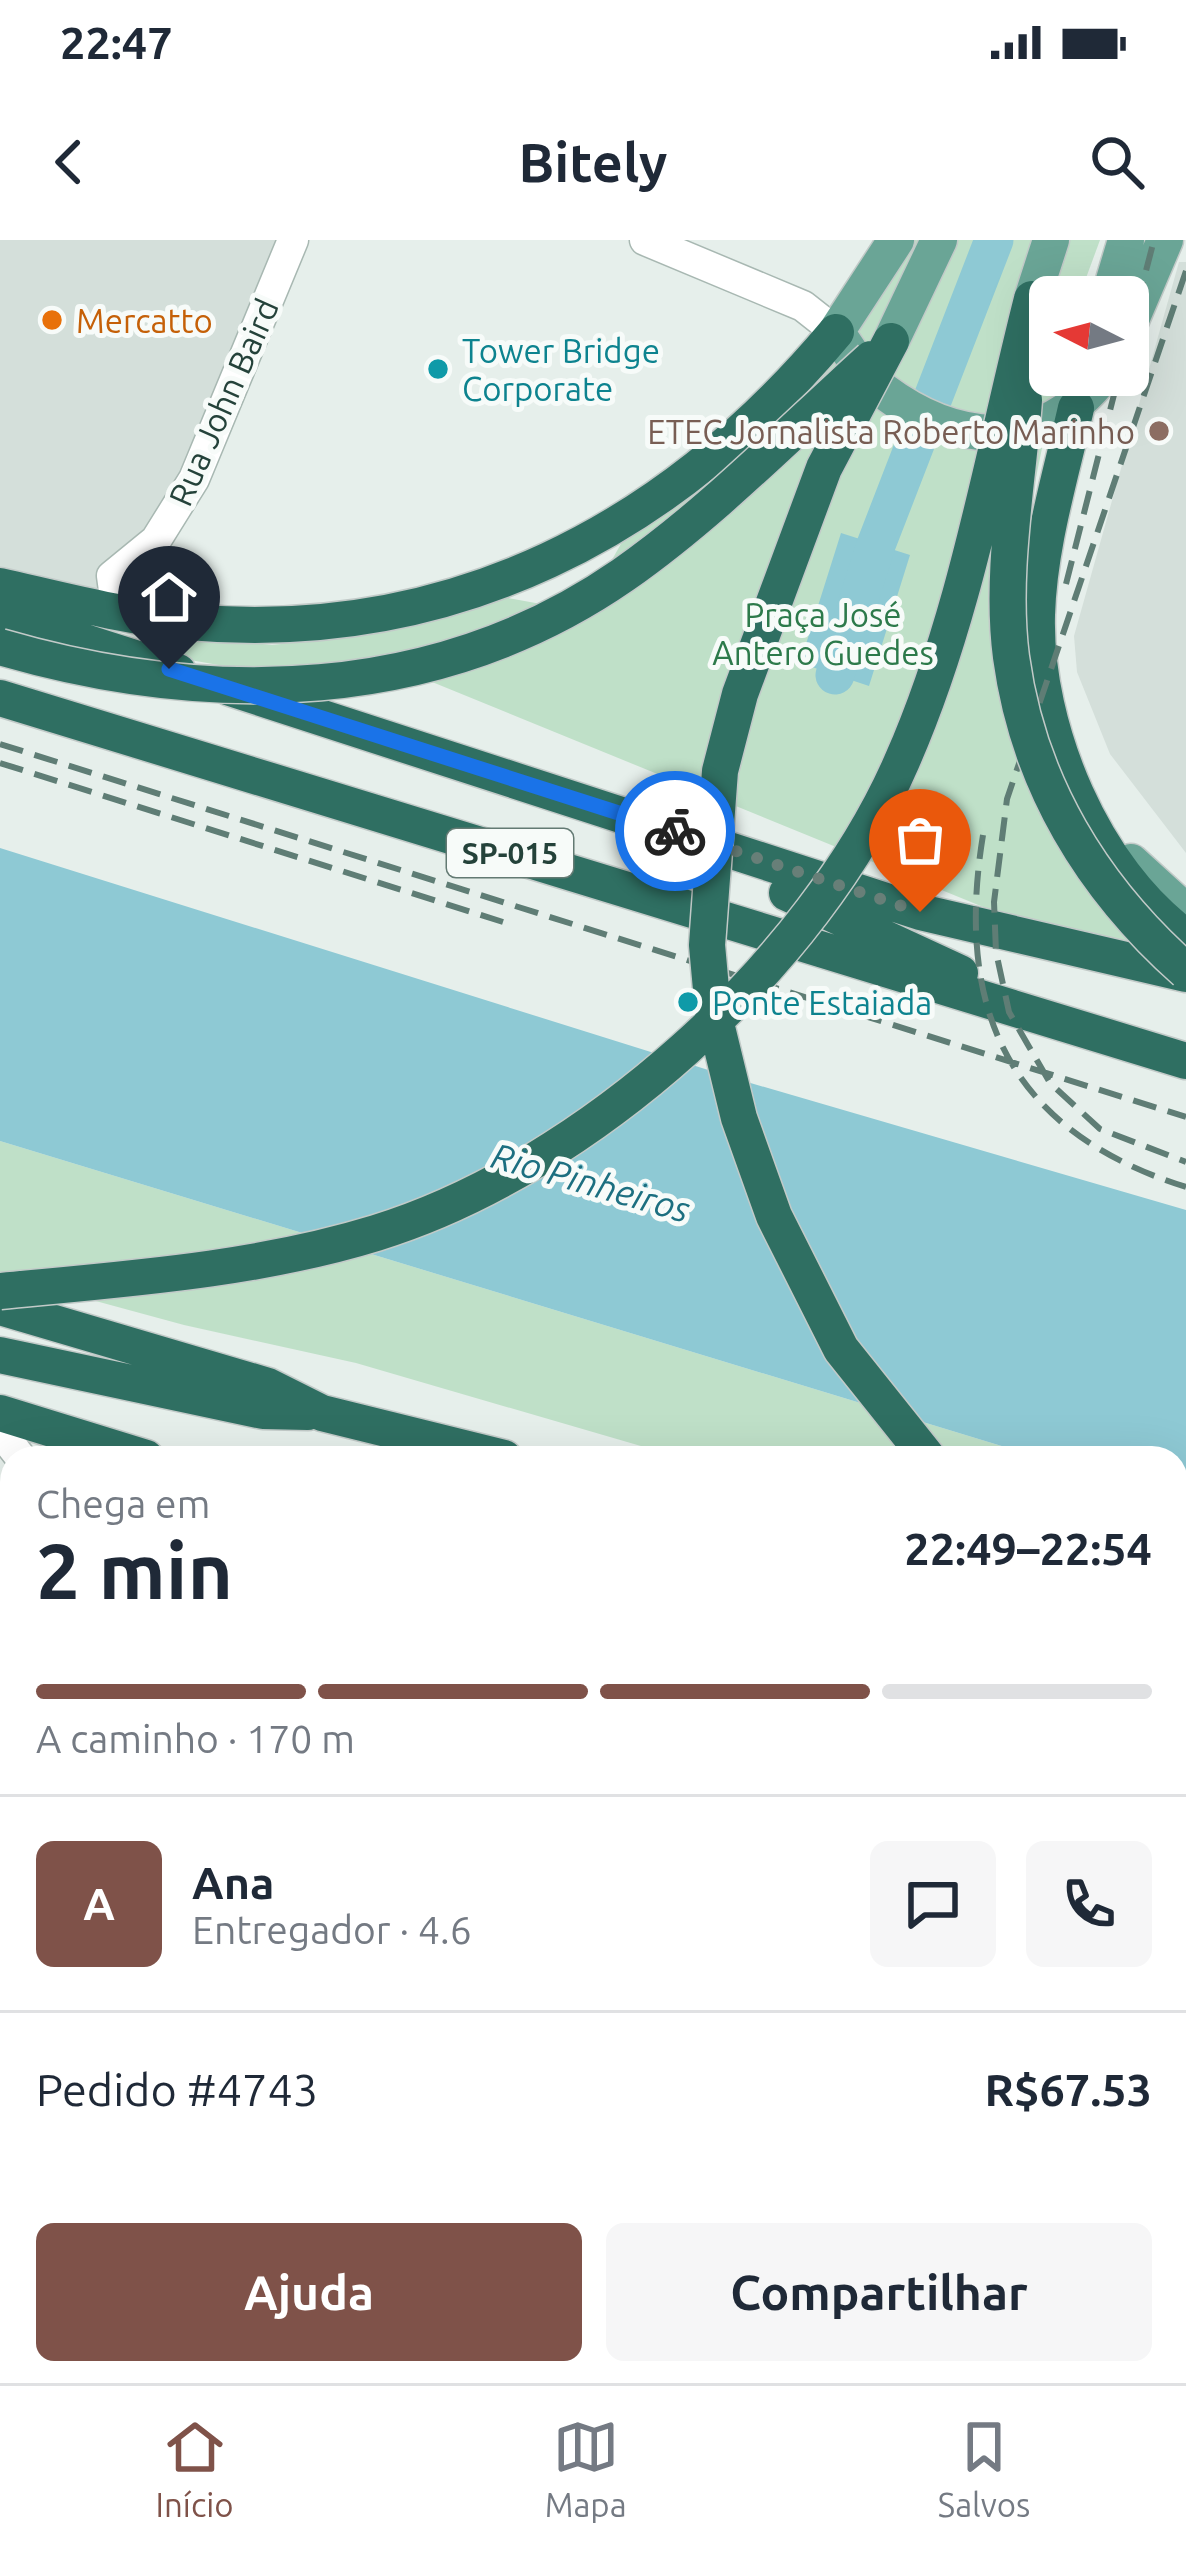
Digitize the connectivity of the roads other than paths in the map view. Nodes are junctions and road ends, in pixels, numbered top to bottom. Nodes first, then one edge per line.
1 (293, 240) edge
2 (645, 240) edge
3 (896, 240) edge
4 (939, 240) edge
5 (1052, 240) edge
6 (1126, 240) edge
7 (1165, 240) edge
8 (692, 249) edge
9 (1040, 276) edge
10 (1115, 276) edge
11 (1149, 278) edge
12 (1029, 311) edge
13 (836, 332) junction
14 (1029, 337) edge
15 (891, 340) junction
16 (1073, 396) edge
17 (1080, 396) edge
18 (0, 586) edge
19 (117, 612) junction
20 (0, 615) edge
21 (0, 647) edge
22 (0, 698) edge
23 (586, 802) junction
24 (1085, 812) junction
25 (1186, 912) edge
26 (1186, 937) edge
27 (1186, 973) edge
28 (1020, 1008) junction
29 (1186, 1061) edge
30 (0, 1291) edge
31 (0, 1307) edge
32 (0, 1354) edge
33 (322, 1412) junction
34 (0, 1413) edge
35 (107, 1446) edge
36 (457, 1446) edge
37 (918, 1446) edge

1 - 19 street, Rua John Baird
2 - 8 street
3 - 13 main road
4 - 15 main road
5 - 9 main road
6 - 10 main road
7 - 11 main road
8 - 13 street
12 - 30 highway, bridge
13 - 16 main road
13 - 19 highway
14 - 27 highway, bridge
15 - 21 highway, bridge
15 - 37 highway, bridge
17 - 24 highway
18 - 19 highway
20 - 23 highway
22 - 28 highway, SP-015
23 - 27 highway
23 - 28 highway
24 - 25 main road
24 - 26 highway
28 - 29 highway, SP-015
31 - 33 highway
32 - 33 highway
33 - 36 highway
34 - 35 highway

